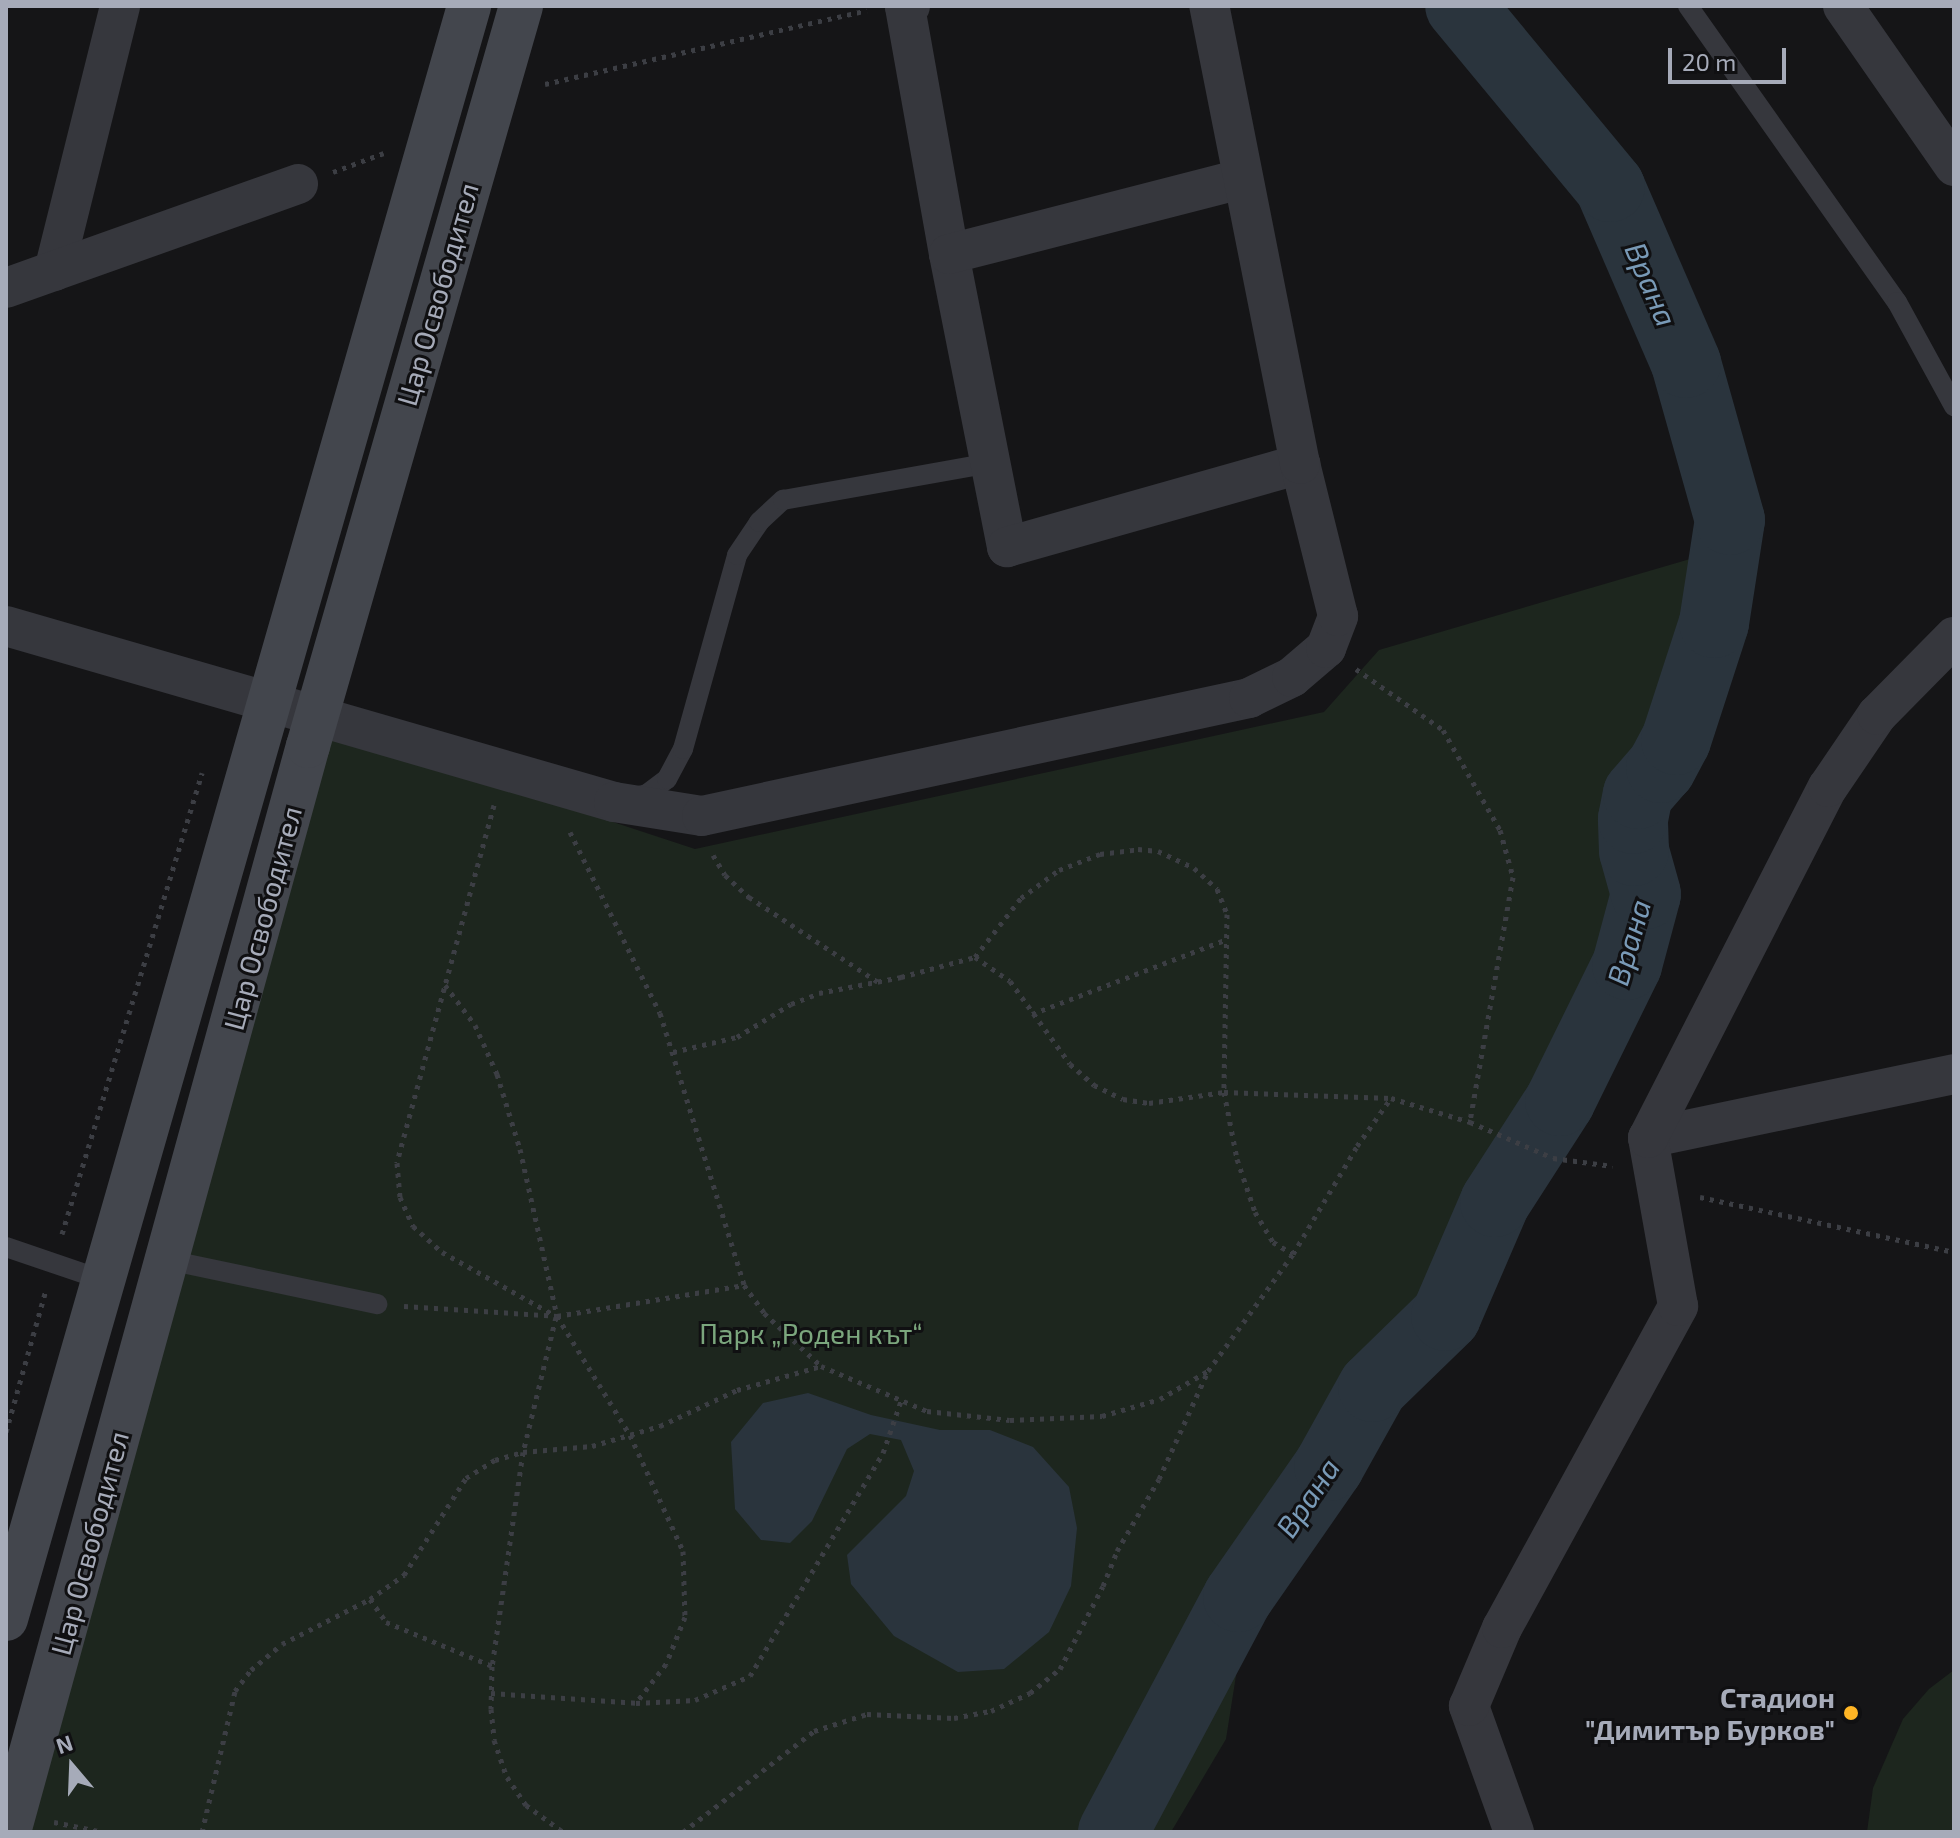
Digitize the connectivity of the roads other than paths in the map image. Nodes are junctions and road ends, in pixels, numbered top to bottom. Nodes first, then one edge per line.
1 (120, 6) edge
2 (469, 6) edge
3 (521, 6) edge
4 (1209, 6) edge
5 (1688, 6) edge
6 (1843, 6) edge
7 (907, 7) edge
8 (1954, 166) edge
9 (1241, 179) junction
10 (298, 184) road end
11 (949, 254) junction
12 (54, 271) junction
13 (6, 288) edge
14 (1954, 406) edge
15 (990, 463) junction
16 (1300, 464) junction
17 (6, 626) edge
18 (1954, 637) edge
19 (270, 701) junction
20 (318, 715) junction
21 (614, 802) junction
22 (1954, 1074) edge
23 (1648, 1138) junction
24 (6, 1247) edge
25 (168, 1260) junction
26 (103, 1280) junction
27 (377, 1304) road end
28 (6, 1619) edge
29 (11, 1806) edge
30 (1514, 1832) edge

1 - 12 street
2 - 19 street, Цар Освободител
3 - 20 street, Цар Освободител
4 - 9 street
5 - 14 lane
6 - 8 street
7 - 11 street
9 - 11 street
9 - 16 street
10 - 12 street
11 - 15 street
12 - 13 street
15 - 16 street
15 - 21 lane
16 - 21 street
17 - 19 street
18 - 23 street
19 - 20 street
19 - 26 street, Цар Освободител
20 - 21 street
20 - 25 street, Цар Освободител
22 - 23 street
23 - 30 street
24 - 26 lane
25 - 27 lane
25 - 29 street, Цар Освободител
26 - 28 street, Цар Освободител

